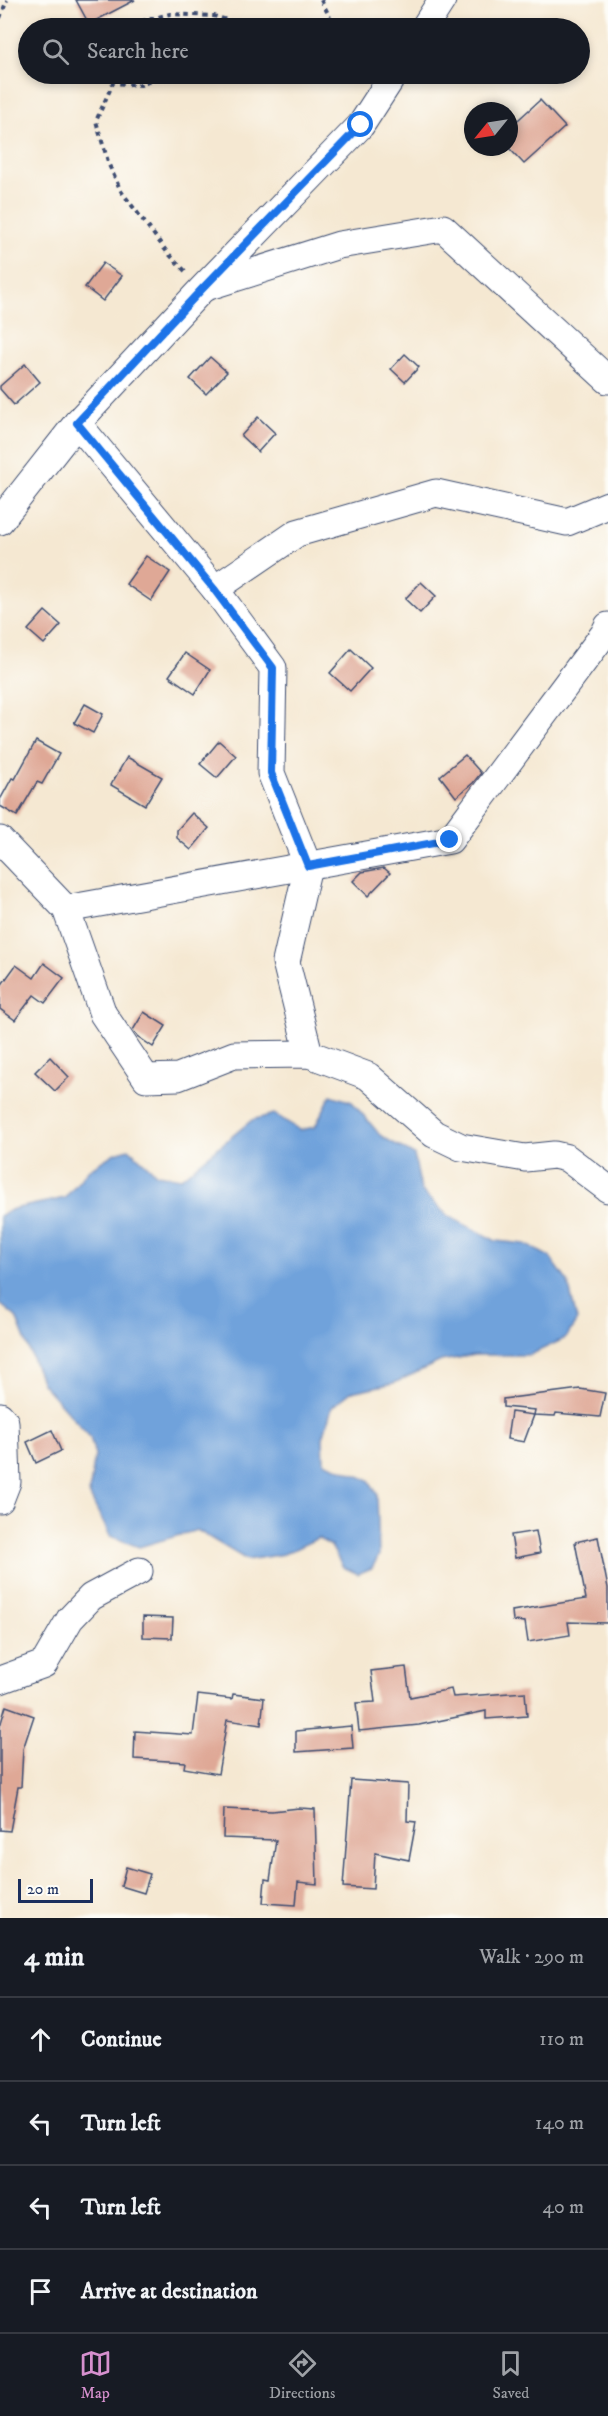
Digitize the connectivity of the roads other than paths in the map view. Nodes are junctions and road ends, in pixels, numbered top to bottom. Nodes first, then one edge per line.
1 (442, 0) edge
2 (430, 18) edge
3 (388, 84) edge
4 (202, 289) junction
5 (608, 380) edge
6 (77, 423) junction
7 (608, 506) edge
8 (0, 521) edge
9 (214, 589) junction
10 (608, 626) edge
11 (0, 840) edge
12 (308, 866) junction
13 (66, 909) junction
14 (309, 1054) junction
15 (608, 1189) edge
16 (0, 1416) edge
17 (0, 1500) edge
18 (140, 1571) dead end
19 (0, 1680) edge

1 - 2 street
3 - 4 street
4 - 5 street
4 - 6 street
6 - 8 street
6 - 9 street
7 - 9 street
9 - 12 street
10 - 12 street
11 - 13 street
12 - 13 street
12 - 14 street
13 - 14 street
14 - 15 street
16 - 17 street
18 - 19 street

